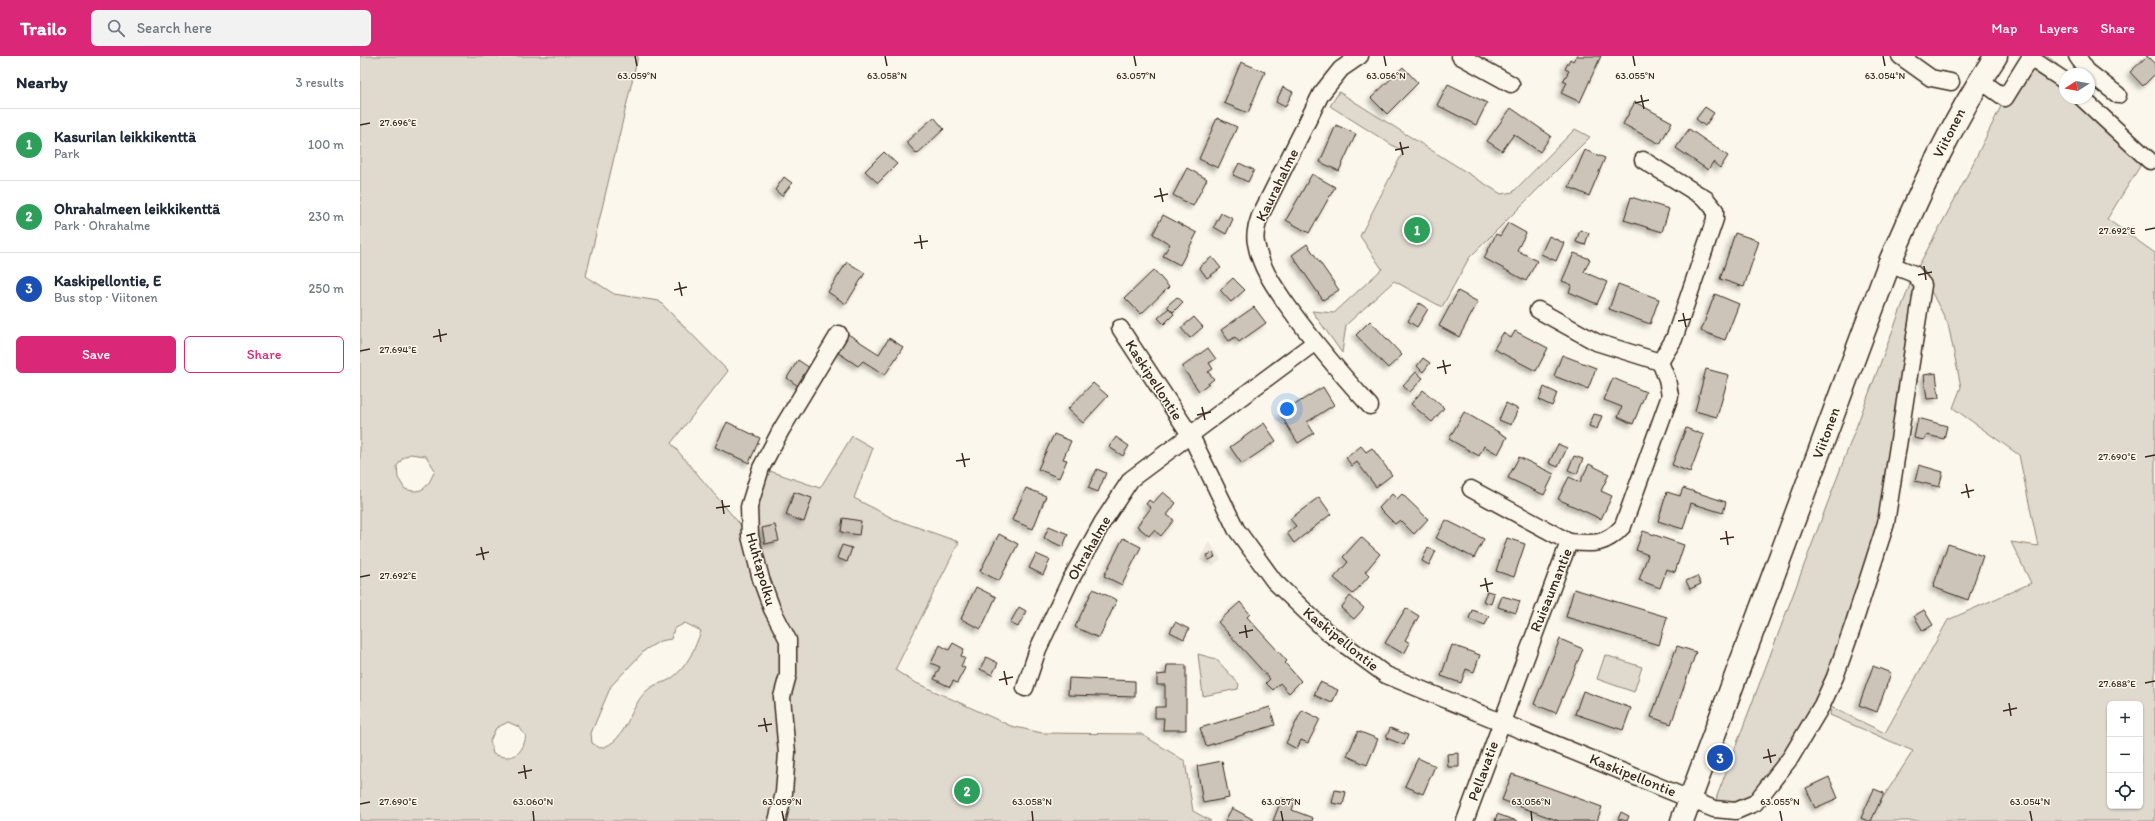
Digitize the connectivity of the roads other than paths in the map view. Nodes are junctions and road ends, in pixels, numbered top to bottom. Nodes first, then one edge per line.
1 (1360, 56) edge
2 (1460, 56) edge
3 (1900, 56) edge
4 (1996, 56) edge
5 (2077, 56) edge
6 (2030, 57) edge
7 (2059, 77) edge
8 (1980, 80) junction
9 (1951, 82) dead end
10 (1511, 84) dead end
11 (2118, 95) dead end
12 (2088, 104) edge
13 (1644, 160) dead end
14 (2150, 161) dead end
15 (1889, 264) junction
16 (1538, 310) dead end
17 (1120, 328) dead end
18 (838, 334) dead end
19 (1314, 344) junction
20 (1660, 362) junction
21 (1370, 406) dead end
22 (1191, 436) junction
23 (1471, 489) dead end
24 (1569, 542) junction
25 (1025, 688) dead end
26 (1501, 721) junction
27 (1690, 798) junction
28 (1717, 815) edge
29 (777, 821) edge
30 (1465, 821) edge
31 (1682, 821) edge

1 - 19 street, Kaurahalme
2 - 10 street
3 - 9 street
4 - 8 main road, Viitonen
5 - 11 street
6 - 7 street
6 - 8 street
8 - 15 main road, Viitonen
12 - 14 street
13 - 20 street
15 - 27 main road, Viitonen
15 - 28 street, Kaskipellontie
16 - 20 street
17 - 22 street, Kaskipellontie
18 - 29 street, Huhtapolku
19 - 21 street, Kaurahalme
19 - 22 street
20 - 24 street, Ruisaumantie
22 - 25 street, Ohrahalme
22 - 26 street, Kaskipellontie
23 - 24 street
24 - 26 street, Ruisaumantie
26 - 27 street, Kaskipellontie
26 - 30 street, Pellavatie
27 - 28 street, Kaskipellontie
27 - 31 main road, Viitonen

